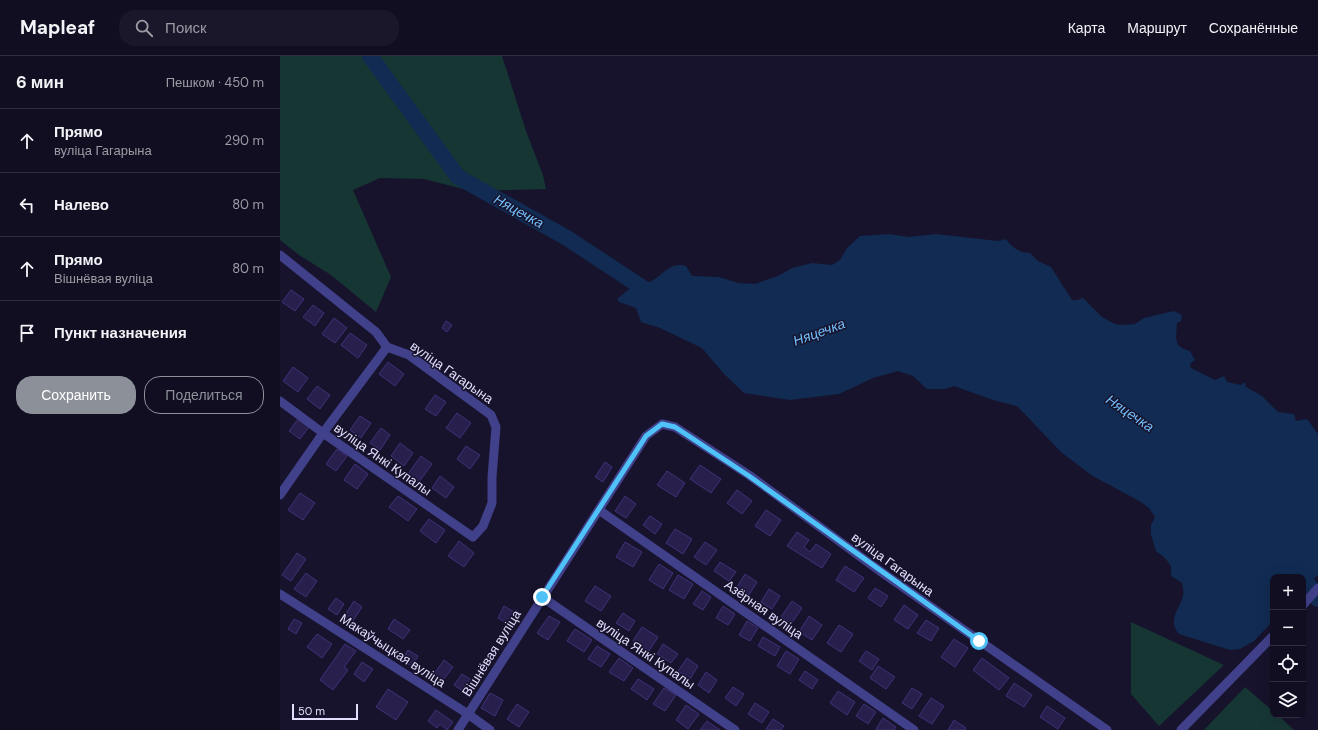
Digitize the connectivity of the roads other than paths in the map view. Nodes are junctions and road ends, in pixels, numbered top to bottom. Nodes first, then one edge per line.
1 (280, 255) edge
2 (386, 347) junction
3 (280, 401) edge
4 (662, 424) joint
5 (323, 433) junction
6 (280, 496) edge
7 (599, 510) junction
8 (473, 537) joint
9 (1318, 588) edge
10 (280, 594) edge
11 (542, 597) junction
12 (1306, 602) edge
13 (1270, 639) edge
14 (468, 714) junction
15 (458, 730) edge
16 (490, 730) edge
17 (735, 730) edge
18 (914, 730) edge
19 (1107, 730) edge
20 (1181, 730) edge

1 - 2 street
2 - 5 street
2 - 8 street, вуліца Гагарына
3 - 5 street, вуліца Янкі Купалы
4 - 7 street, Вішнёвая вуліца
4 - 19 street, вуліца Гагарына
5 - 6 street
5 - 8 street, вуліца Янкі Купалы
7 - 11 street, Вішнёвая вуліца
7 - 18 street, Азёрная вуліца
9 - 12 street
10 - 14 street, Макаўчыцкая вуліца
11 - 14 street, Вішнёвая вуліца
11 - 17 street, вуліца Янкі Купалы
13 - 20 street
14 - 15 street, Вішнёвая вуліца
14 - 16 street, Макаўчыцкая вуліца

